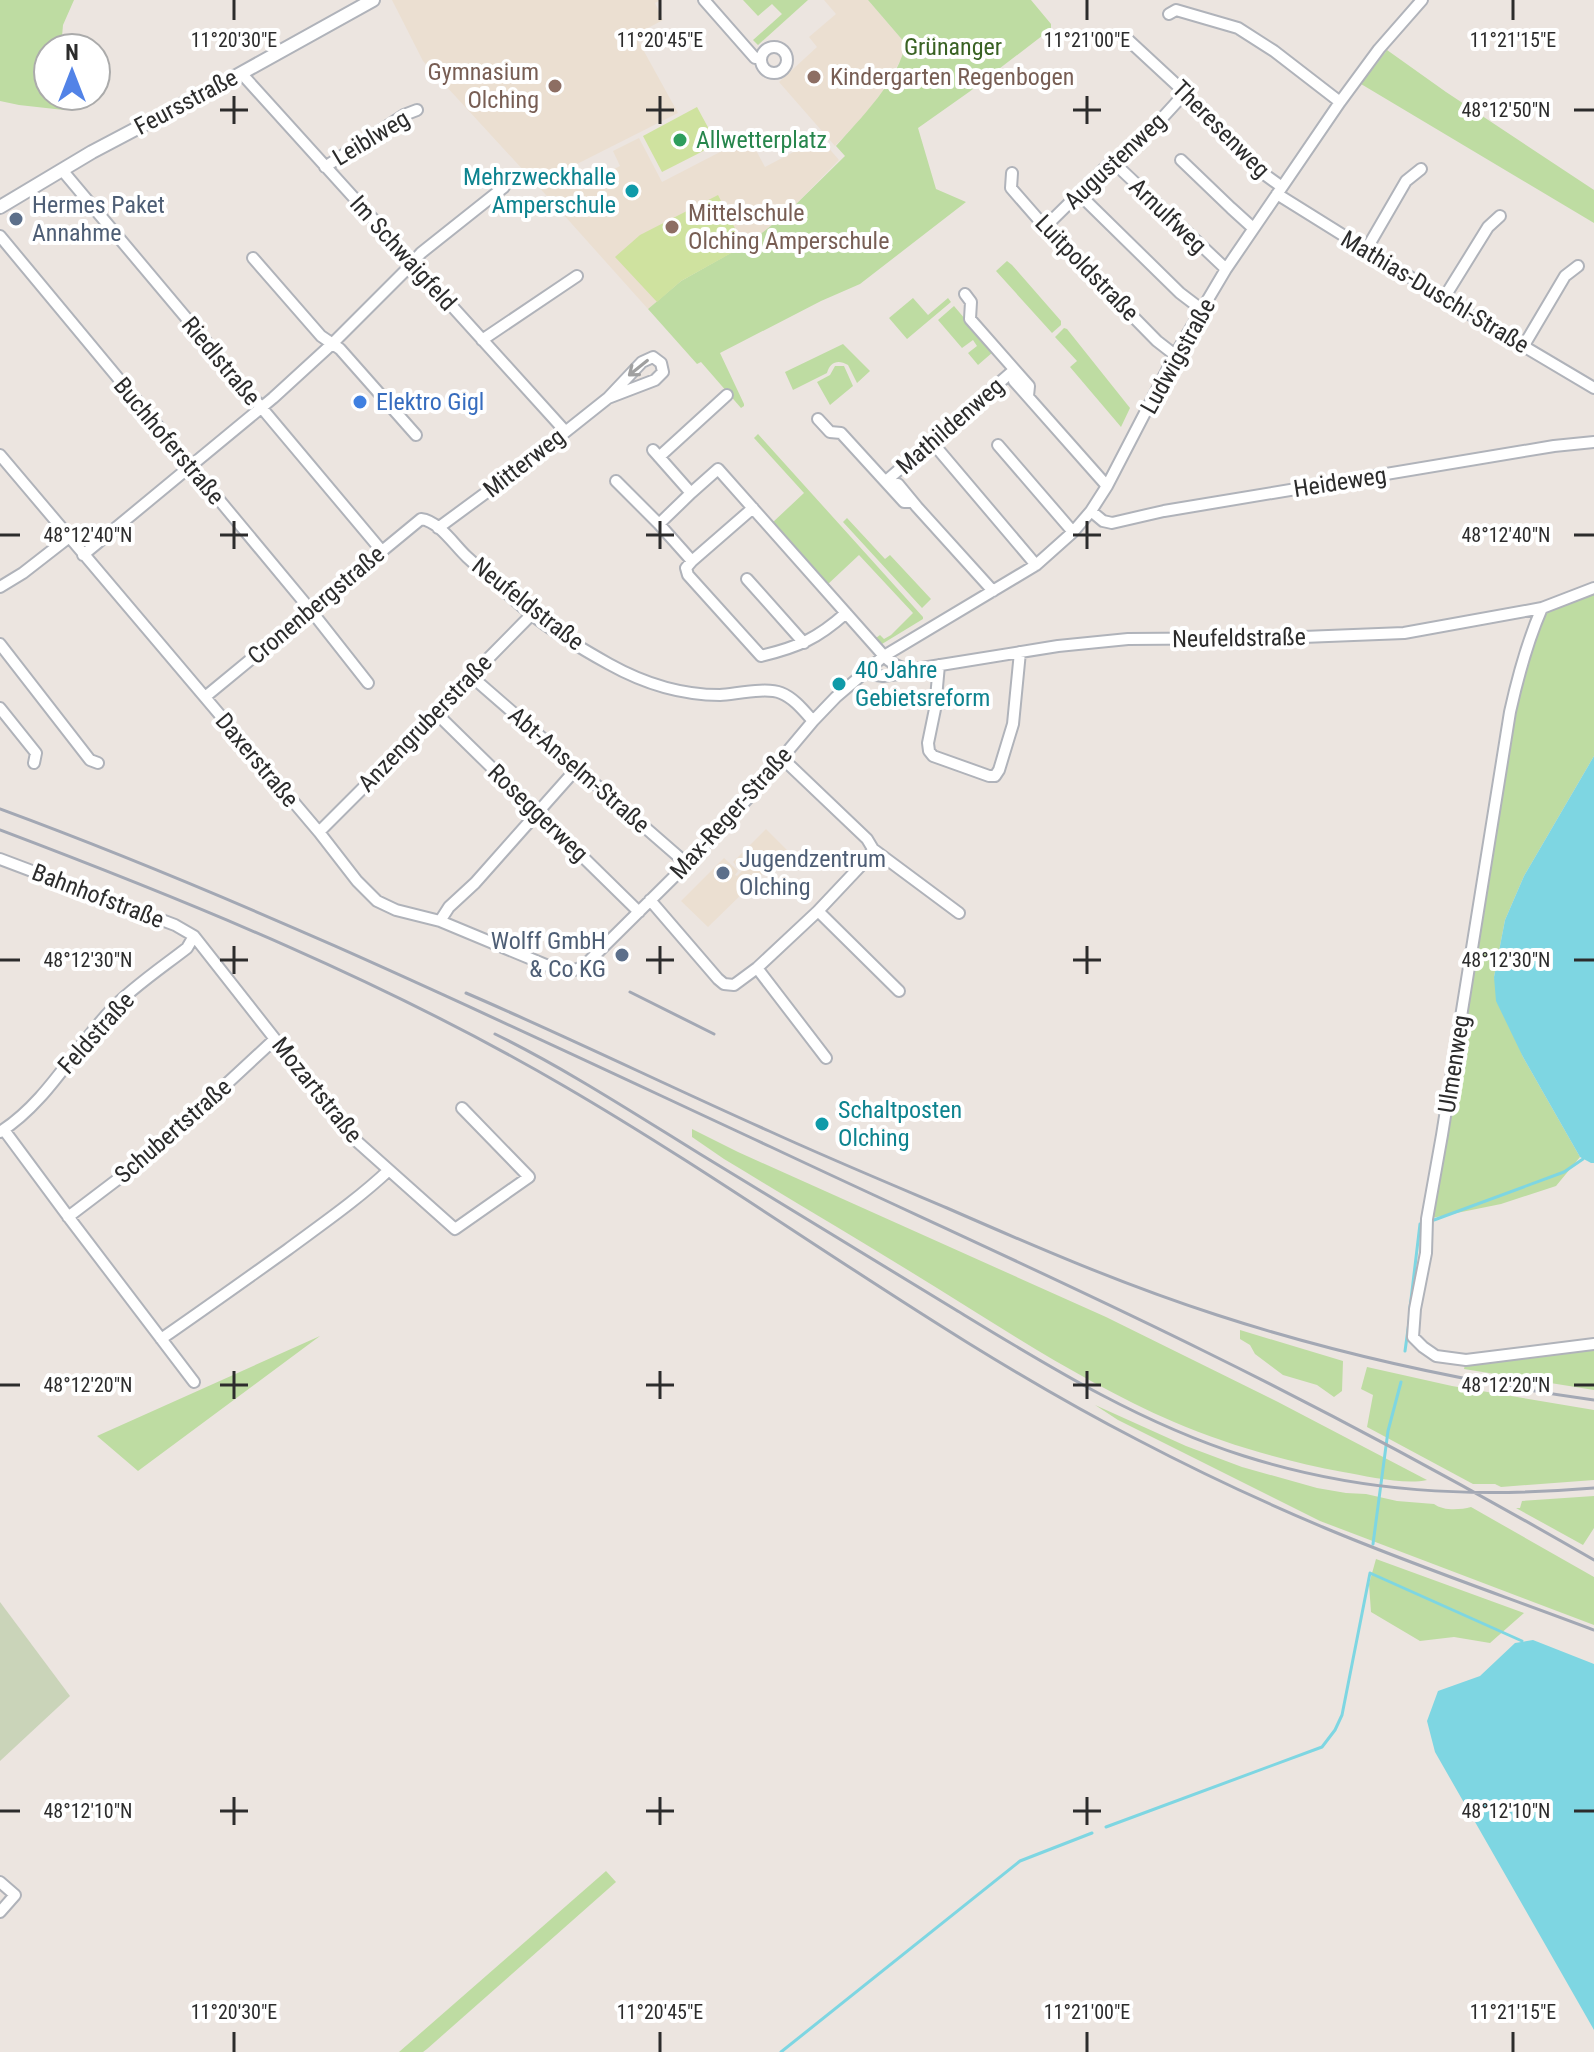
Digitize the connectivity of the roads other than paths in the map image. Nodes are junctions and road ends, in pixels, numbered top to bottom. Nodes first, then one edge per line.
1 (373, 0) edge
2 (704, 0) edge
3 (1422, 0) edge
4 (1169, 14) dead end
5 (1125, 37) dead end
6 (761, 58) dead end
7 (241, 73) junction
8 (1184, 94) junction
9 (1340, 102) junction
10 (417, 110) dead end
11 (1181, 160) dead end
12 (1112, 161) junction
13 (325, 167) junction
14 (1421, 169) dead end
15 (62, 170) junction
16 (1012, 173) dead end
17 (504, 187) dead end
18 (1279, 191) junction
19 (1079, 194) junction
20 (0, 207) edge
21 (1500, 216) dead end
22 (1045, 227) junction
23 (1253, 228) junction
24 (0, 236) edge
25 (1366, 250) junction
26 (253, 258) dead end
27 (412, 263) junction
28 (1578, 266) dead end
29 (1226, 269) junction
30 (577, 276) dead end
31 (965, 294) dead end
32 (1444, 298) junction
33 (1201, 309) junction
34 (482, 340) junction
35 (332, 344) junction
36 (1523, 347) junction
37 (1175, 355) junction
38 (1015, 371) junction
39 (1594, 388) edge
40 (727, 395) dead end
41 (608, 398) junction
42 (261, 408) junction
43 (818, 419) dead end
44 (565, 431) junction
45 (416, 435) dead end
46 (931, 441) junction
47 (1594, 442) edge
48 (998, 445) dead end
49 (0, 455) edge
50 (190, 467) junction
51 (616, 481) dead end
52 (888, 483) junction
53 (1107, 486) junction
54 (691, 493) junction
55 (753, 508) junction
56 (1091, 511) junction
57 (434, 524) junction
58 (659, 524) junction
59 (1073, 532) junction
60 (68, 538) junction
61 (381, 550) junction
62 (83, 555) junction
63 (692, 561) junction
64 (1036, 565) junction
65 (747, 579) dead end
66 (0, 587) edge
67 (1594, 588) edge
68 (993, 591) junction
69 (1542, 608) junction
70 (310, 609) junction
71 (846, 613) junction
72 (532, 614) junction
73 (804, 643) junction
74 (0, 644) edge
75 (1020, 652) junction
76 (884, 656) junction
77 (939, 665) junction
78 (922, 668) junction
79 (862, 673) junction
80 (471, 676) junction
81 (368, 683) dead end
82 (205, 697) junction
83 (0, 708) edge
84 (437, 714) junction
85 (813, 721) junction
86 (782, 758) junction
87 (34, 763) dead end
88 (98, 763) dead end
89 (578, 767) junction
90 (537, 814) junction
91 (319, 832) junction
92 (873, 849) junction
93 (0, 859) edge
94 (687, 864) junction
95 (650, 900) junction
96 (818, 911) junction
97 (639, 912) junction
98 (959, 913) dead end
99 (440, 921) junction
100 (194, 936) junction
101 (757, 968) junction
102 (577, 970) joint
103 (899, 991) dead end
104 (275, 1039) junction
105 (826, 1058) dead end
106 (462, 1108) dead end
107 (2, 1131) edge
108 (389, 1170) junction
109 (68, 1217) junction
110 (161, 1339) junction
111 (1594, 1344) edge
112 (194, 1382) dead end
113 (0, 1882) edge
114 (0, 1912) edge

1 - 7 street, Feursstraße
2 - 6 street
3 - 9 street, Ludwigstraße
4 - 9 street
5 - 8 street, Theresenweg
7 - 13 street, Im Schwaigfeld
7 - 15 street, Feursstraße
8 - 12 street, Augustenweg
8 - 18 street, Theresenweg
9 - 18 street, Ludwigstraße
10 - 13 street, Leiblweg
11 - 23 street
12 - 19 street, Augustenweg
12 - 29 street, Arnulfweg
13 - 27 street, Im Schwaigfeld
14 - 25 street
15 - 20 street, Feursstraße
15 - 42 street, Riedlstraße
16 - 22 street, Luitpoldstraße
17 - 27 street
18 - 23 street, Ludwigstraße
18 - 25 street, Mathias-Duschl-Straße
19 - 22 street, Augustenweg
19 - 33 street
21 - 32 street
22 - 37 street, Luitpoldstraße
23 - 29 street, Ludwigstraße
24 - 50 street, Buchhoferstraße
25 - 32 street, Mathias-Duschl-Straße
26 - 35 street
27 - 34 street, Im Schwaigfeld
27 - 35 street
28 - 36 street
29 - 33 street, Ludwigstraße
30 - 34 street
31 - 38 street
32 - 36 street, Mathias-Duschl-Straße
33 - 37 street, Ludwigstraße
34 - 44 street, Im Schwaigfeld
35 - 42 street
35 - 45 street
36 - 39 street, Mathias-Duschl-Straße
37 - 53 street, Ludwigstraße
38 - 46 street, Mathildenweg
38 - 53 street
40 - 54 street
41 -> 41 street, Mitterweg
41 - 44 street, Mitterweg
42 - 50 street
42 - 61 street, Riedlstraße
43 - 52 street
44 - 57 street, Mitterweg
46 - 52 street, Mathildenweg
46 - 64 street
47 - 56 street, Heideweg
48 - 59 street
49 - 60 street, Daxerstraße
50 - 62 street
50 - 70 street, Buchhoferstraße
51 - 58 street
52 - 68 street
53 - 56 street, Ludwigstraße
54 - 55 street
54 - 58 street
55 - 63 street
55 - 71 street
56 - 59 street, Ludwigstraße
57 - 61 street, Cronenbergstraße
57 - 72 street, Neufeldstraße
58 - 63 street
59 - 64 street, Ludwigstraße
60 - 62 street, Daxerstraße
60 - 66 street
61 - 70 street, Cronenbergstraße
62 - 82 street, Daxerstraße
63 - 73 street
64 - 68 street, Ludwigstraße
65 - 73 street
67 - 69 street, Neufeldstraße
68 - 76 street, Ludwigstraße
69 - 75 street, Neufeldstraße
69 - 111 street, Ulmenweg
70 - 81 street, Buchhoferstraße
70 - 82 street, Cronenbergstraße
71 - 73 street
71 - 76 street
72 - 80 street, Anzengruberstraße
72 - 85 street, Neufeldstraße
74 - 88 street
75 - 77 street, Neufeldstraße
75 - 77 street
76 - 78 street, Neufeldstraße
76 - 79 street, Max-Reger-Straße
77 - 78 street, Neufeldstraße
78 - 79 street
79 - 85 street, Max-Reger-Straße
80 - 84 street, Anzengruberstraße
80 - 89 street, Abt-Anselm-Straße
82 - 91 street, Daxerstraße
83 - 87 street
84 - 90 street, Roseggerweg
84 - 91 street, Anzengruberstraße
85 - 86 street, Max-Reger-Straße
86 - 92 street
86 - 94 street, Max-Reger-Straße
89 - 90 street
89 - 94 street, Abt-Anselm-Straße
90 - 97 street, Roseggerweg
90 - 99 street
91 - 99 street, Daxerstraße
92 - 96 street
92 - 98 street
93 - 100 street, Bahnhofstraße
94 - 95 street, Max-Reger-Straße
95 - 97 street, Max-Reger-Straße
95 - 101 street
96 - 101 street
96 - 103 street
97 - 102 street, Max-Reger-Straße
99 - 102 street, Daxerstraße
100 - 104 street, Mozartstraße
100 - 107 street, Feldstraße
101 - 105 street
104 - 108 street, Mozartstraße
104 - 109 street, Schubertstraße
106 - 108 street, Mozartstraße
107 - 109 street
108 - 110 street
109 - 110 street
110 - 112 street
113 - 114 street

